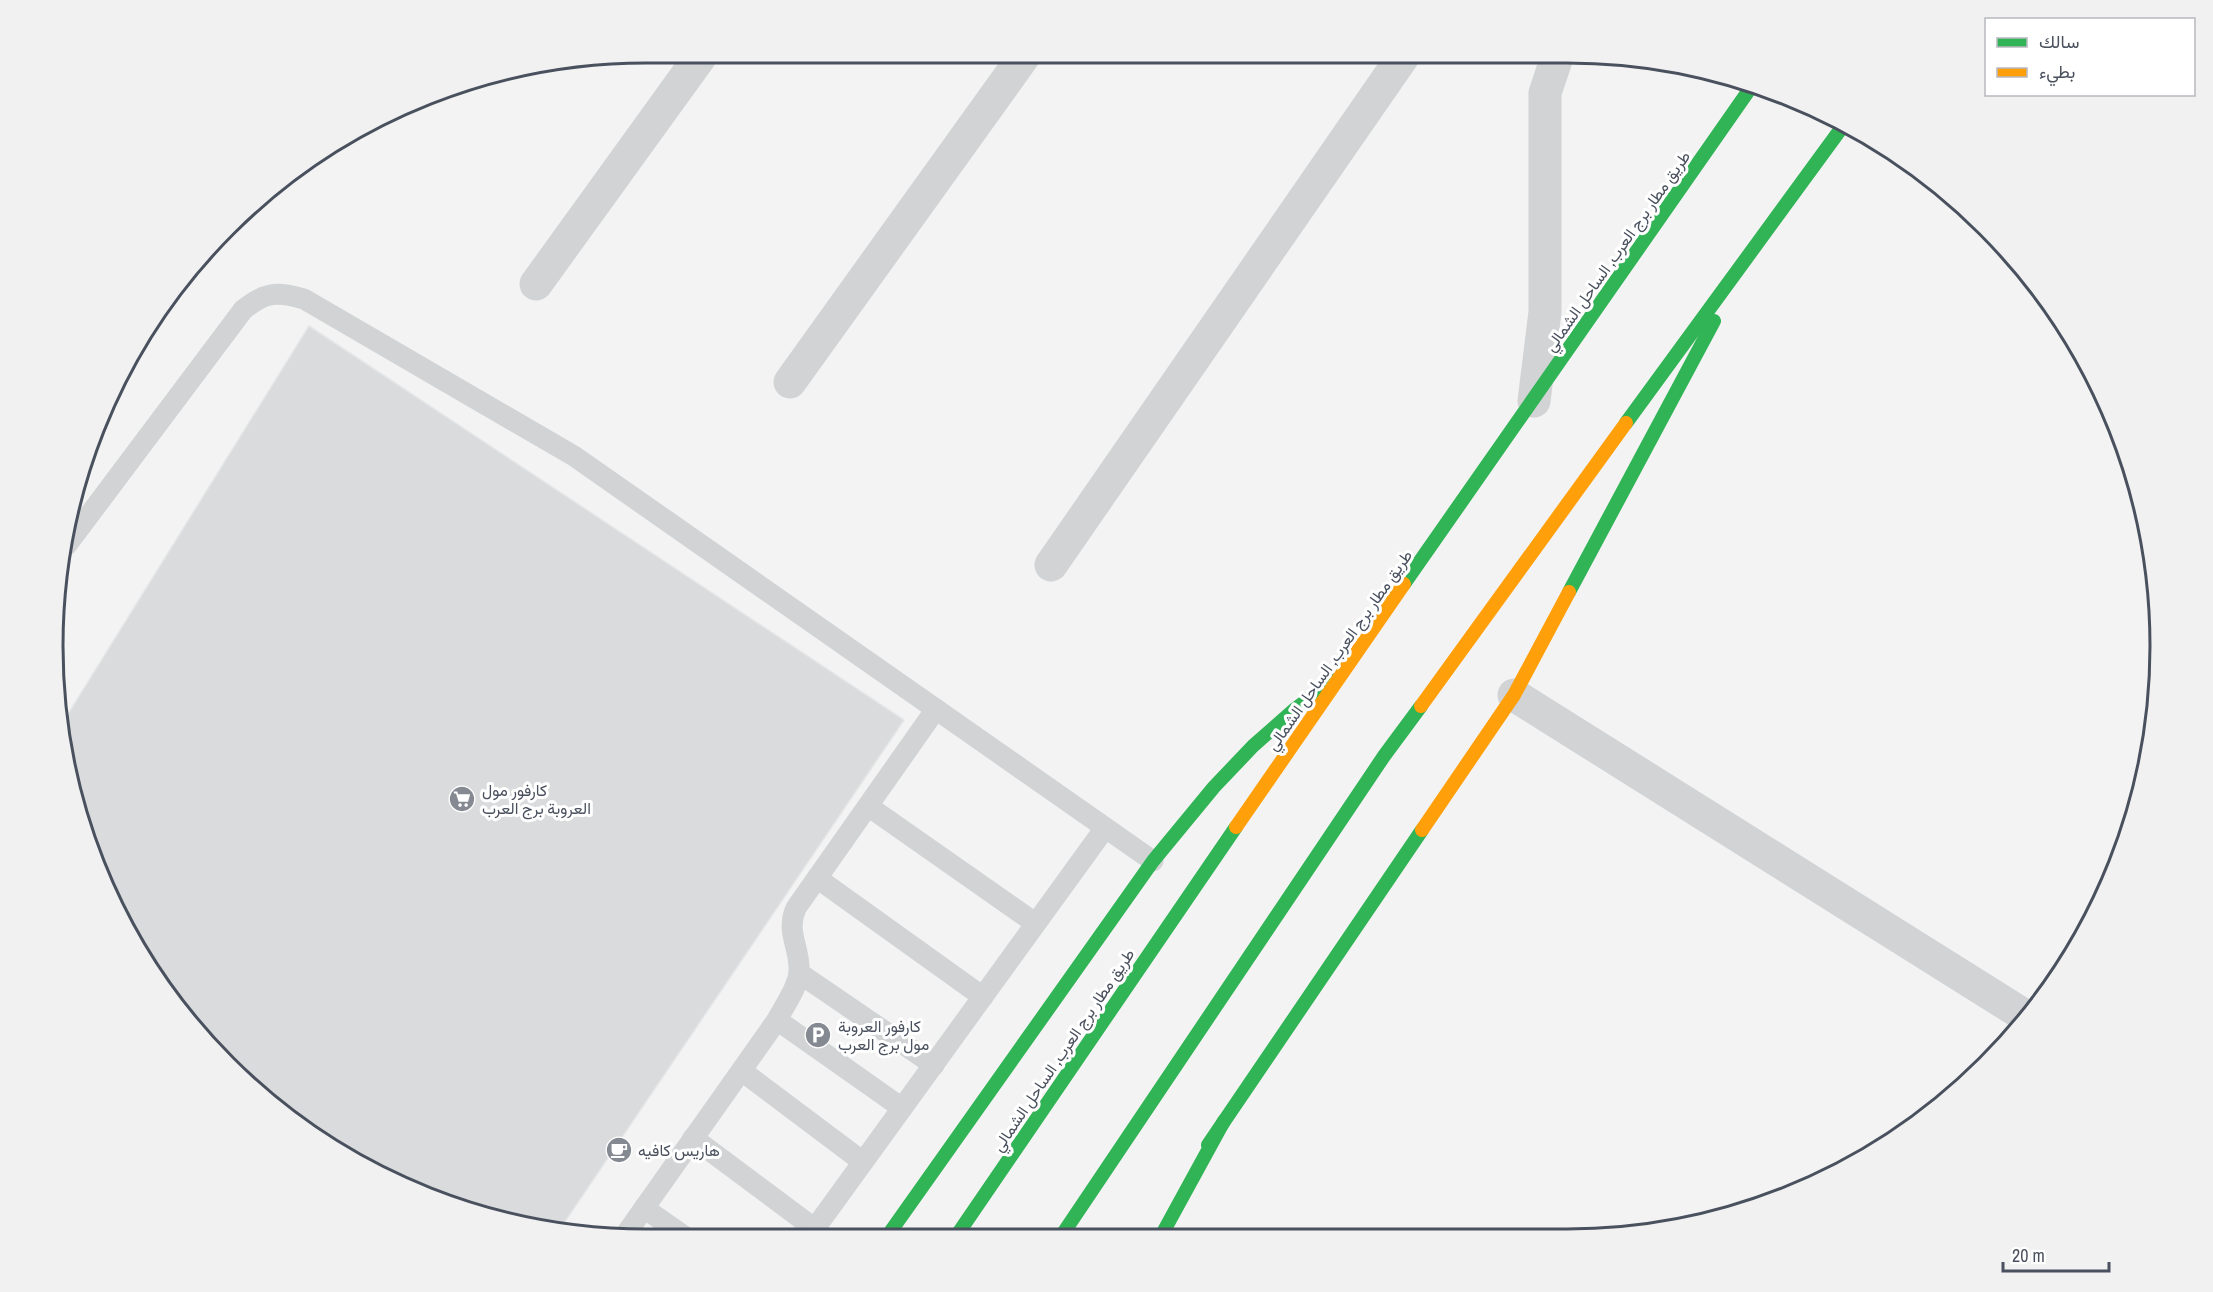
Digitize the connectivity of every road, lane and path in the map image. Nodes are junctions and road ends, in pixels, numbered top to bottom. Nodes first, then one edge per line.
1 (696, 63) edge
2 (1019, 63) edge
3 (1398, 63) edge
4 (1554, 63) edge
5 (1748, 92) edge
6 (1839, 131) edge
7 (1746, 261) junction
8 (536, 284) dead end
9 (790, 382) dead end
10 (1534, 401) junction
11 (73, 536) edge
12 (1051, 565) dead end
13 (1340, 675) junction
14 (1514, 695) junction
15 (936, 709) junction
16 (868, 806) junction
17 (1105, 828) junction
18 (1153, 861) junction
19 (817, 878) junction
20 (1035, 923) junction
21 (799, 973) junction
22 (983, 997) junction
23 (2020, 1013) edge
24 (777, 1020) junction
25 (934, 1065) junction
26 (742, 1071) junction
27 (902, 1108) junction
28 (1224, 1121) junction
29 (693, 1138) junction
30 (863, 1162) junction
31 (644, 1208) junction
32 (630, 1229) edge
33 (674, 1229) edge
34 (806, 1229) edge
35 (816, 1229) edge
36 (892, 1229) edge
37 (961, 1229) edge
38 (1066, 1229) edge
39 (1151, 1229) edge
40 (1165, 1229) edge

1 - 8 street
2 - 9 street
3 - 12 street
4 - 10 street
5 - 10 main road, طريق مطار برج العرب, الساحل الشمالي
6 - 7 main road
7 - 14 main road
7 - 38 main road
10 - 13 main road, طريق مطار برج العرب, الساحل الشمالي
11 - 15 lane
13 - 18 main road
13 - 37 main road, طريق مطار برج العرب, الساحل الشمالي
14 - 23 street
14 - 28 main road
15 - 16 lane
15 - 17 lane
16 - 19 lane
16 - 20 lane
17 - 18 lane
17 - 20 lane
18 - 36 main road
19 - 21 lane
19 - 22 lane
20 - 22 lane
21 - 24 lane
21 - 25 lane
22 - 25 lane
24 - 26 lane
24 - 27 lane
25 - 27 lane
26 - 29 lane
26 - 30 lane
27 - 30 lane
28 - 39 main road
28 - 40 main road
29 - 31 lane
29 - 34 lane
30 - 35 lane
31 - 32 lane
31 - 33 lane

